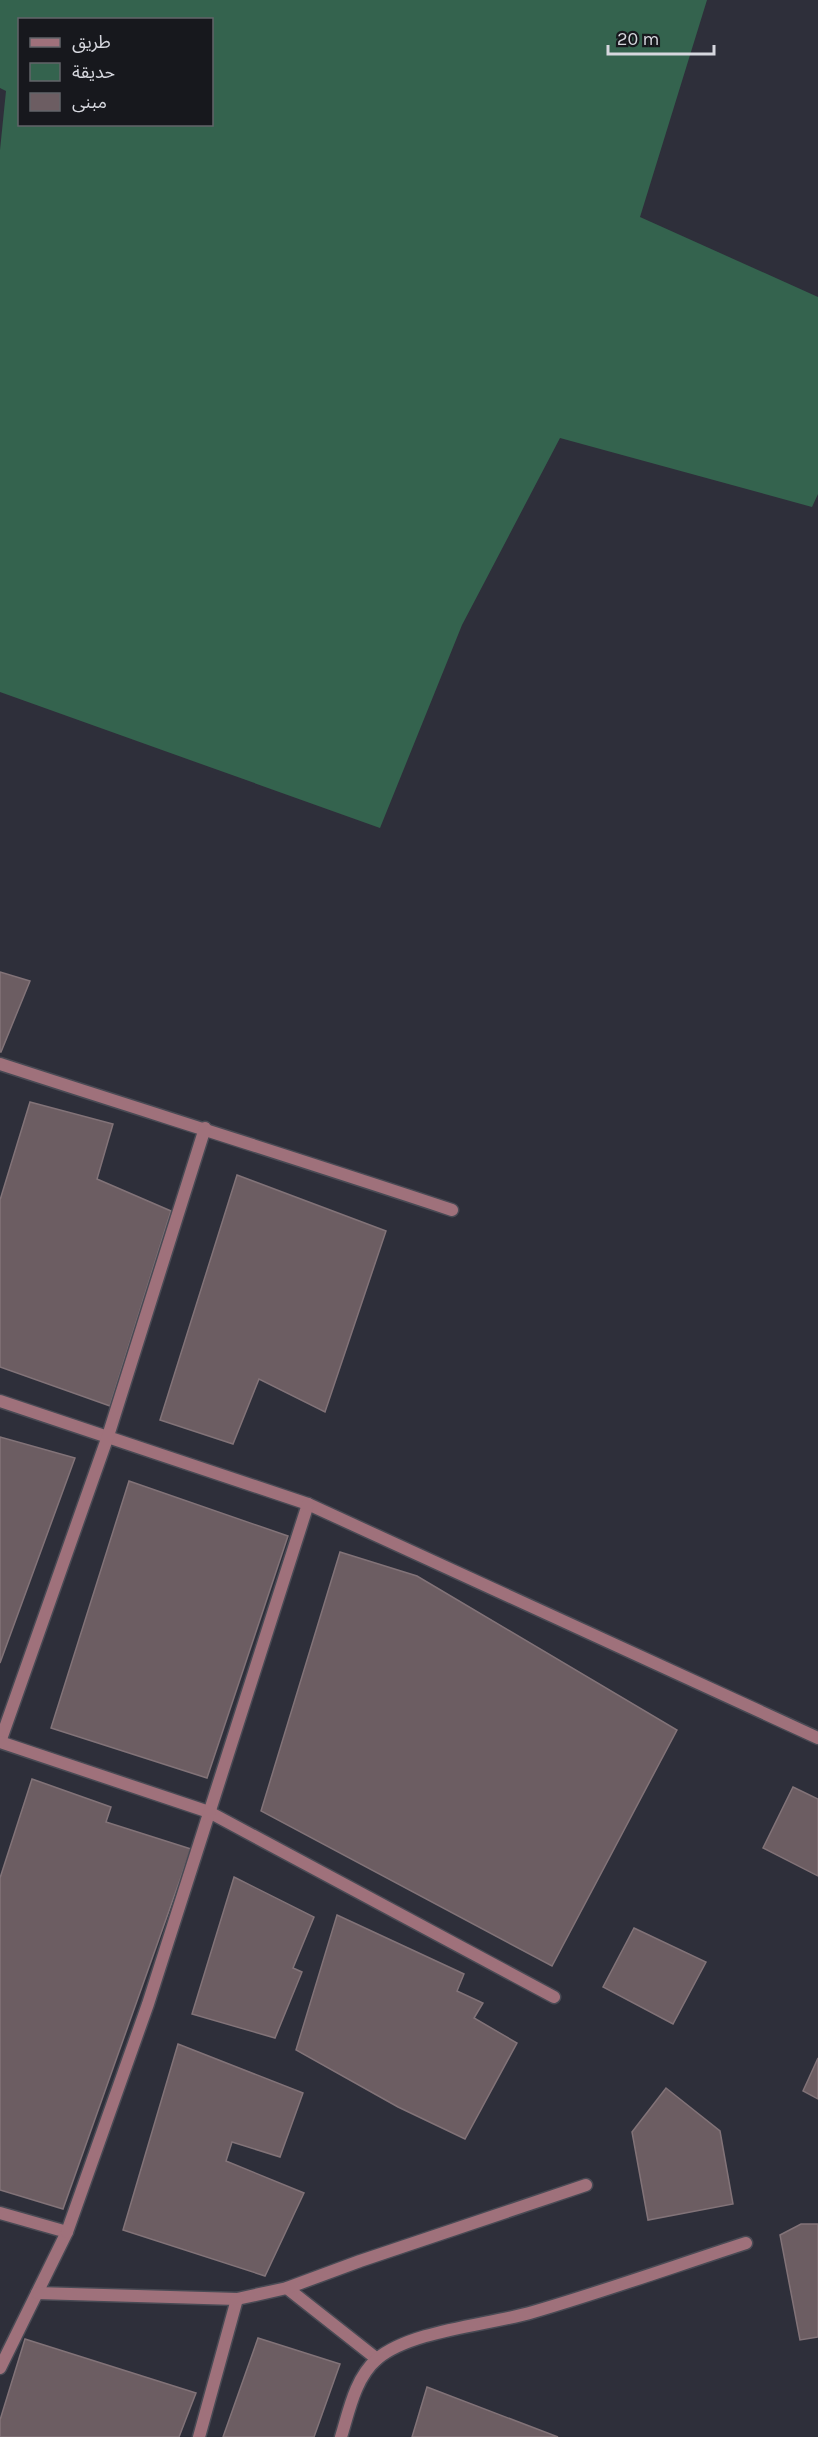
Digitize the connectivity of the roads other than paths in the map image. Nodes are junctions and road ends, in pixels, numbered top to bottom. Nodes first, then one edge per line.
1 (0, 1064) edge
2 (205, 1128) junction
3 (452, 1210) dead end
4 (0, 1401) edge
5 (108, 1436) junction
6 (308, 1504) junction
7 (818, 1738) edge
8 (0, 1742) edge
9 (209, 1812) junction
10 (554, 1997) dead end
11 (586, 2185) dead end
12 (0, 2213) edge
13 (67, 2232) junction
14 (746, 2243) dead end
15 (287, 2288) junction
16 (37, 2293) junction
17 (237, 2299) junction
18 (377, 2359) junction
19 (0, 2367) edge
20 (199, 2437) edge
21 (341, 2437) edge

1 - 2 street
2 - 3 street
2 - 5 street
4 - 5 street
5 - 6 street
5 - 8 street
6 - 7 street
6 - 9 street
8 - 9 street
9 - 10 street
9 - 13 street
11 - 15 street
12 - 13 street
13 - 16 street
14 - 18 street
15 - 17 street
15 - 18 street
16 - 17 street
16 - 19 street
17 - 20 street
18 - 21 street

